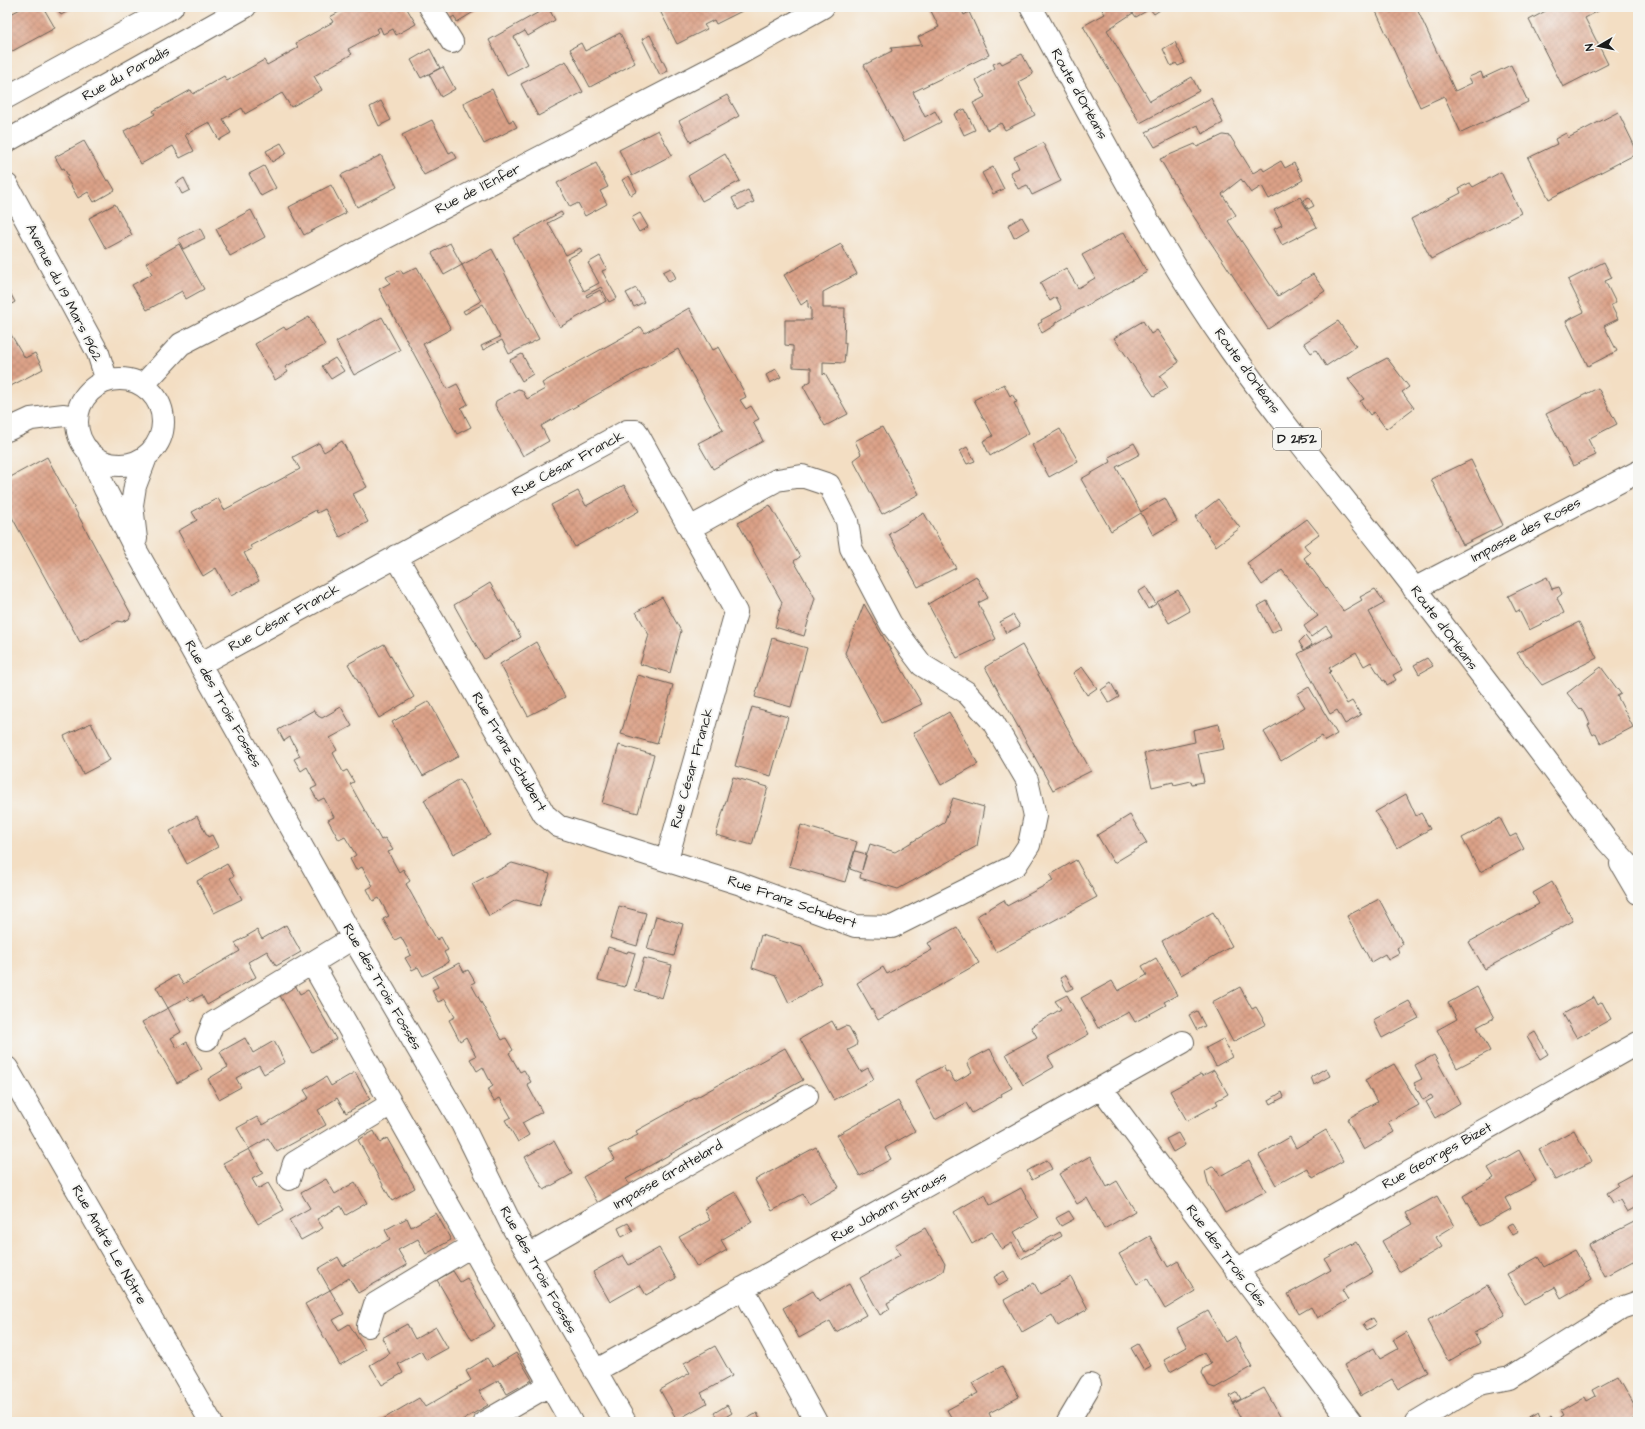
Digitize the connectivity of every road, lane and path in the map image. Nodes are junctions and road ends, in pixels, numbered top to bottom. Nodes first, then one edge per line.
1 (172, 7) edge
2 (245, 7) edge
3 (430, 7) edge
4 (823, 7) edge
5 (1030, 7) edge
6 (452, 42) dead end
7 (7, 97) edge
8 (7, 141) edge
9 (7, 185) edge
10 (106, 381) junction
11 (143, 385) junction
12 (77, 417) junction
13 (7, 430) edge
14 (88, 450) junction
15 (146, 457) junction
16 (1638, 472) edge
17 (690, 528) junction
18 (137, 552) junction
19 (396, 556) junction
20 (1414, 588) junction
21 (200, 664) junction
22 (1607, 841) junction
23 (667, 859) junction
24 (1638, 875) edge
25 (1638, 893) edge
26 (353, 938) junction
27 (312, 964) junction
28 (207, 1039) dead end
29 (1183, 1042) dead end
30 (1638, 1043) edge
31 (7, 1068) edge
32 (1102, 1089) junction
33 (808, 1096) dead end
34 (391, 1104) junction
35 (288, 1178) dead end
36 (471, 1246) junction
37 (529, 1255) junction
38 (1236, 1270) junction
39 (743, 1288) junction
40 (1638, 1302) edge
41 (368, 1326) dead end
42 (595, 1371) junction
43 (549, 1385) junction
44 (1090, 1385) dead end
45 (211, 1422) edge
46 (485, 1422) edge
47 (571, 1422) edge
48 (624, 1422) edge
49 (816, 1422) edge
50 (1068, 1422) edge
51 (1351, 1422) edge
52 (1416, 1422) edge

1 - 7 street
2 - 8 street, Rue du Paradis
3 - 6 street
4 - 11 street, Rue de l'Enfer
5 - 20 street, Route d'Orléans / D 2152
9 - 10 street, Avenue du 19 Mars 1962
10 - 11 street
10 - 12 street
11 - 15 street
12 - 13 street
12 - 14 street
14 - 15 street
14 - 18 street, Rue des Trois Fossés
15 - 18 street, Rue des Trois Fossés
16 - 20 street, Impasse des Roses
17 - 19 street, Rue César Franck
17 - 23 street, Rue César Franck
17 - 23 street, Rue Franz Schubert
18 - 21 street, Rue des Trois Fossés
19 - 21 street, Rue César Franck
19 - 23 street, Rue Franz Schubert
20 - 22 street, Route d'Orléans / D 2152
21 - 26 street, Rue des Trois Fossés
22 - 24 street, Route d'Orléans / D 2152
22 - 25 street, Route d'Orléans / D 2152
26 - 27 street
26 - 37 street, Rue des Trois Fossés
27 - 28 street
27 - 34 street
29 - 32 street, Rue Johann Strauss
30 - 38 street, Rue Georges Bizet
31 - 45 street, Rue André Le Nôtre
32 - 38 street, Rue des Trois Clés
32 - 39 street, Rue Johann Strauss
33 - 37 street, Impasse Grattelard
34 - 35 street
34 - 36 street
36 - 41 street
36 - 43 street
37 - 42 street, Rue des Trois Fossés
38 - 51 street, Rue des Trois Clés
39 - 42 street, Rue Johann Strauss
39 - 49 street
40 - 52 street
42 - 48 street, Rue des Trois Fossés
43 - 46 street
43 - 47 street
44 - 50 street

